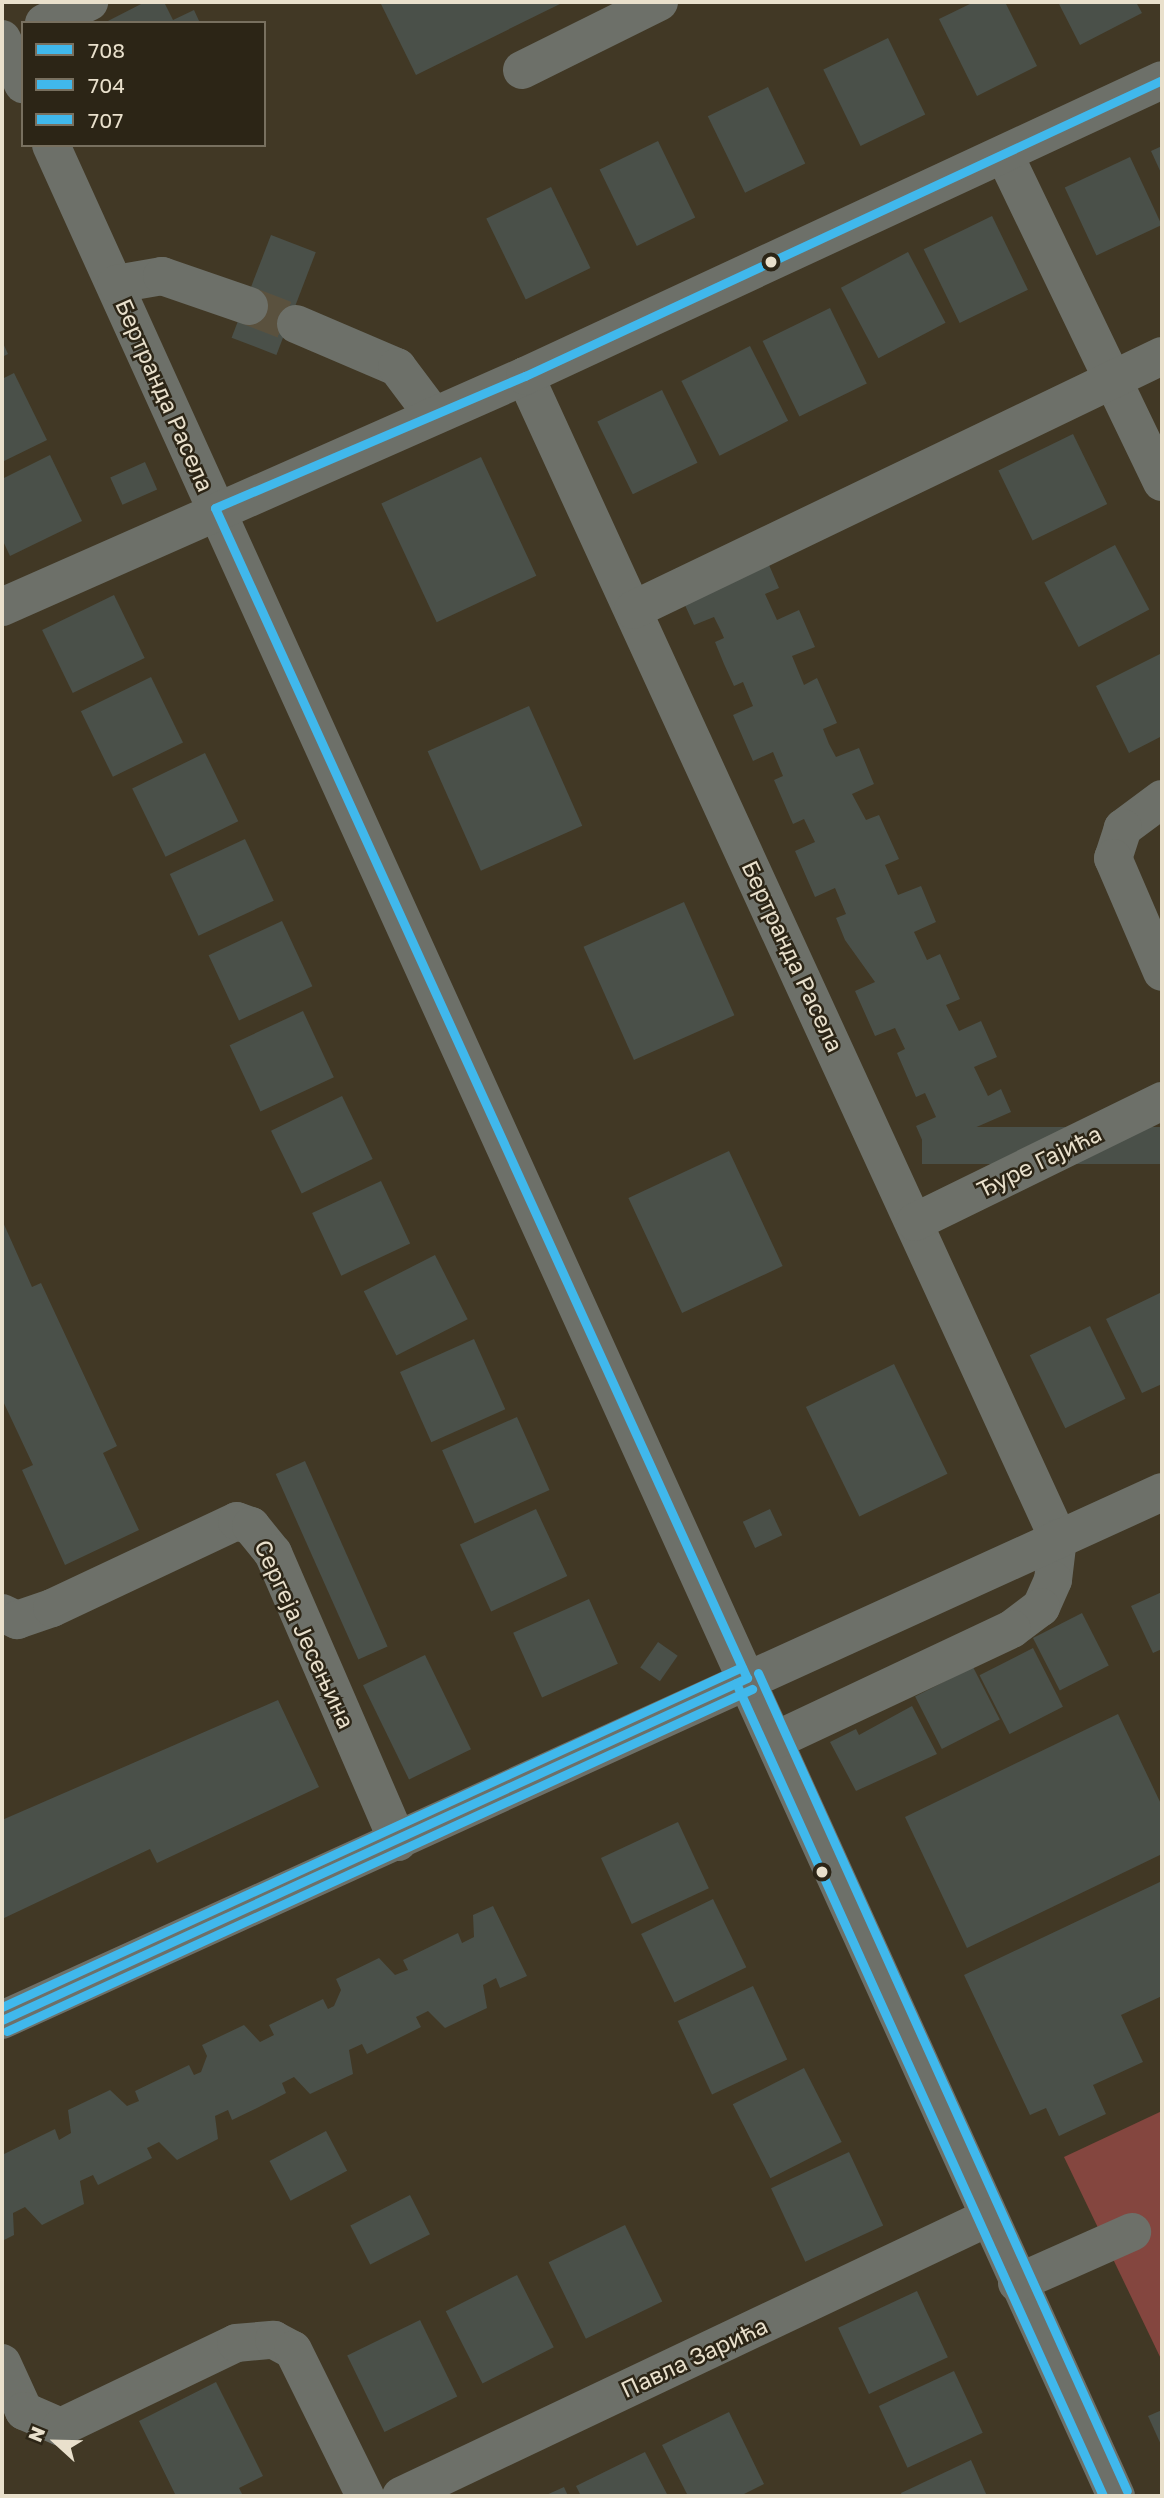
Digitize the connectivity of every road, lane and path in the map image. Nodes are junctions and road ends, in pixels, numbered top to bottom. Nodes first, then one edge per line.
1 (89, 2) edge
2 (659, 2) edge
3 (48, 21) edge
4 (9, 38) edge
5 (522, 70) dead end
6 (21, 77) edge
7 (1162, 80) edge
8 (52, 147) edge
9 (1004, 154) junction
10 (116, 284) junction
11 (248, 306) tunnel mouth
12 (296, 324) tunnel mouth
13 (1162, 356) edge
14 (525, 376) junction
15 (1112, 379) junction
16 (433, 415) junction
17 (1162, 482) edge
18 (215, 508) junction
19 (2, 607) edge
20 (633, 610) junction
21 (1162, 799) edge
22 (1162, 972) edge
23 (1162, 1101) edge
24 (915, 1222) junction
25 (1162, 1492) edge
26 (1058, 1538) junction
27 (2, 1613) edge
28 (747, 1678) junction
29 (776, 1740) junction
30 (398, 1842) junction
31 (2, 2021) edge
32 (987, 2218) junction
33 (1132, 2232) dead end
34 (1017, 2283) junction
35 (2, 2363) edge
36 (365, 2496) edge
37 (401, 2496) edge
38 (1116, 2496) edge

1 - 3 street
2 - 5 street
4 - 6 street
7 - 9 street
8 - 10 street, Бертранда Расела
9 - 14 street
9 - 15 street
10 - 11 street
10 - 18 street, Бертранда Расела
12 - 16 street
13 - 15 street
14 - 16 street
14 - 20 street, Бертранда Расела
15 - 17 street
15 - 20 street
16 - 18 street
18 - 19 street
18 - 28 street, Бертранда Расела
20 - 24 street, Бертранда Расела
21 - 22 street
23 - 24 street, Ђуре Гајића
24 - 26 street, Бертранда Расела
25 - 26 street
26 - 28 street
26 - 29 street
27 - 30 street, Сергеја Јесењина
28 - 29 street, Бертранда Расела
28 - 30 street
29 - 32 street, Бертранда Расела
30 - 31 street
32 - 34 street, Бертранда Расела
32 - 37 street, Павла Зарића
33 - 34 street
34 - 38 street, Бертранда Расела
35 - 36 street

